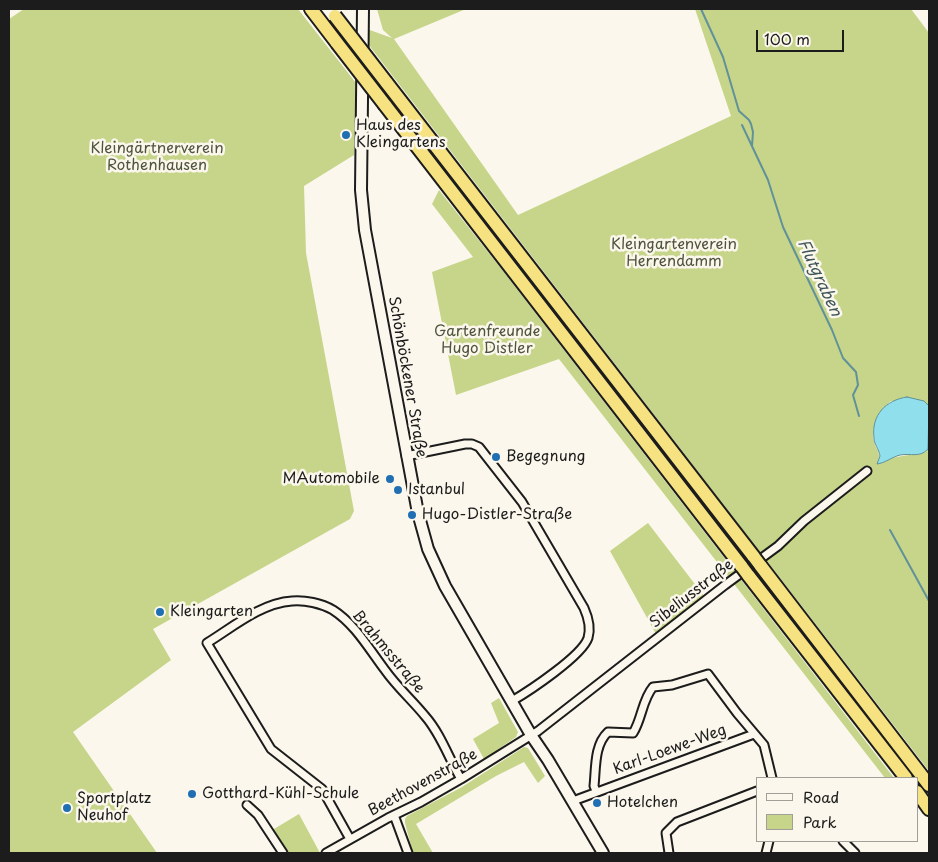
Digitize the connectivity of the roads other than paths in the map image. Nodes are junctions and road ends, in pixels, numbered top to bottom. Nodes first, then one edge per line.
1 (311, 9) edge
2 (362, 9) edge
3 (332, 12) edge
4 (406, 456) junction
5 (867, 471) dead end
6 (512, 701) junction
7 (754, 734) junction
8 (531, 735) junction
9 (772, 777) edge
10 (905, 777) edge
11 (460, 780) junction
12 (929, 785) edge
13 (756, 791) edge
14 (596, 792) junction
15 (918, 793) edge
16 (573, 801) junction
17 (247, 805) dead end
18 (929, 809) edge
19 (394, 814) junction
20 (350, 839) junction
21 (845, 842) edge
22 (283, 853) edge
23 (326, 853) edge
24 (408, 853) edge
25 (604, 853) edge
26 (670, 853) edge
27 (855, 853) edge

1 - 10 highway, bridge
2 - 4 main road, Schönböckener Straße
3 - 12 highway, bridge
4 - 6 main road, Schönböckener Straße
4 - 6 street
5 - 8 street, Sibeliusstraße
6 - 8 main road, Schönböckener Straße
7 - 9 street, Karl-Loewe-Weg
7 - 14 street, Karl-Loewe-Weg
7 - 14 street, Karl-Loewe-Weg
8 - 11 street, Beethovenstraße
8 - 16 main road, Schönböckener Straße
11 - 19 street, Beethovenstraße
11 - 20 street, Brahmsstraße
13 - 26 street
14 - 16 street, Karl-Loewe-Weg
15 - 18 highway
16 - 25 main road, Schönböckener Straße
17 - 22 street
19 - 20 street, Beethovenstraße
19 - 24 street
20 - 23 street, Beethovenstraße
21 - 27 street

